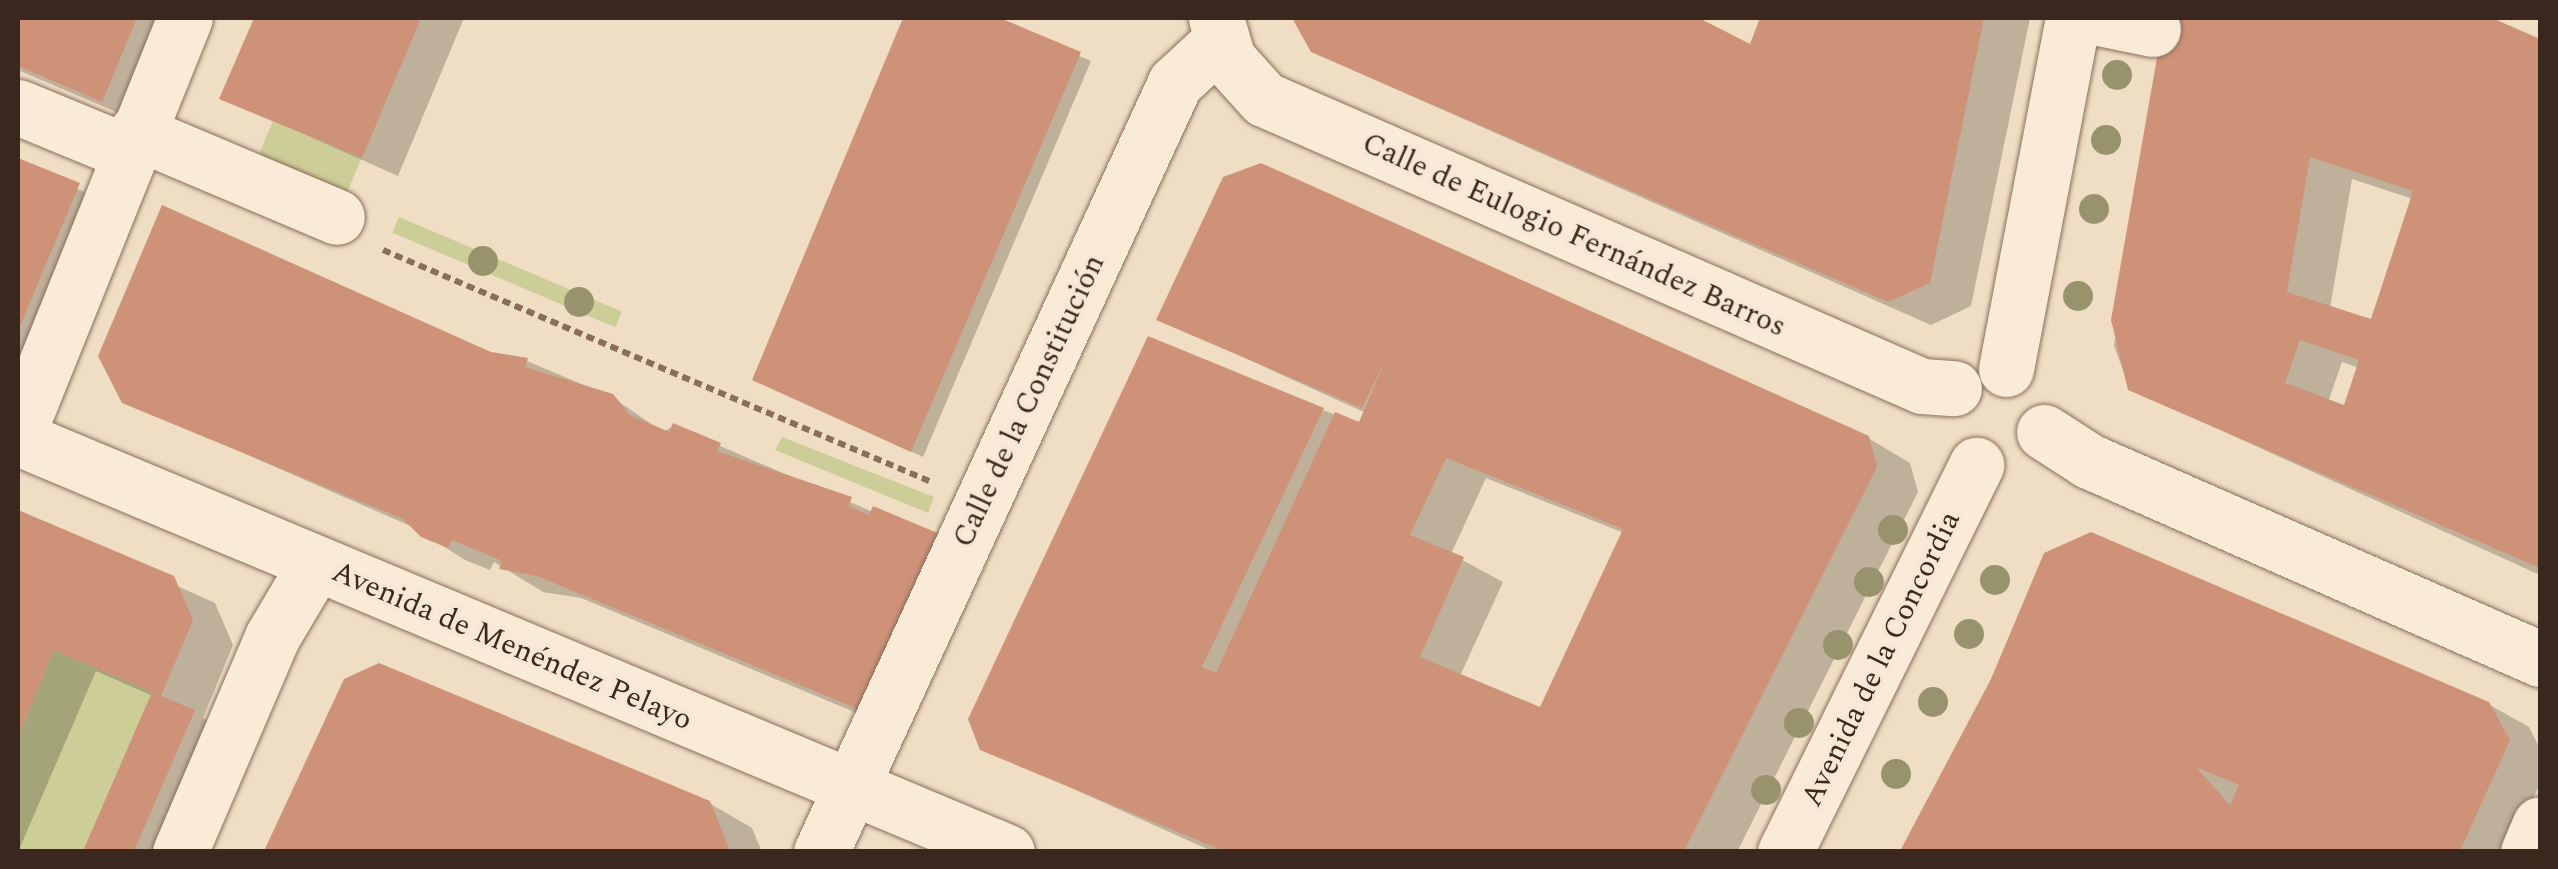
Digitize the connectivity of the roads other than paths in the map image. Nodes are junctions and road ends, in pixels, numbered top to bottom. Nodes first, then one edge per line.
1 (186, 18) edge
2 (2073, 18) edge
3 (2099, 18) edge
4 (2153, 29) dead end
5 (1218, 30) edge
6 (18, 107) edge
7 (131, 142) junction
8 (353, 231) road end
9 (2006, 368) junction
10 (1954, 388) junction
11 (2044, 432) junction
12 (18, 435) edge
13 (1976, 465) junction
14 (316, 564) junction
15 (2540, 659) edge
16 (849, 788) junction
17 (2540, 824) edge
18 (180, 852) edge
19 (822, 852) edge
20 (1007, 852) edge
21 (1785, 852) edge
22 (2528, 852) edge

1 - 7 street
2 - 9 street
3 - 4 street
5 - 10 street, Calle de Eulogio Fernández Barros
5 - 16 street, Calle de la Constitución
6 - 7 street
7 - 8 street
7 - 12 street
9 - 10 street
9 - 11 street
10 - 13 street
11 - 13 street
11 - 15 street
12 - 14 street, Avenida de Menéndez Pelayo
13 - 21 street, Avenida de la Concordia
14 - 16 street, Avenida de Menéndez Pelayo
14 - 18 street
16 - 19 street, Calle de la Constitución
16 - 20 street, Avenida de Menéndez Pelayo
17 - 22 street

